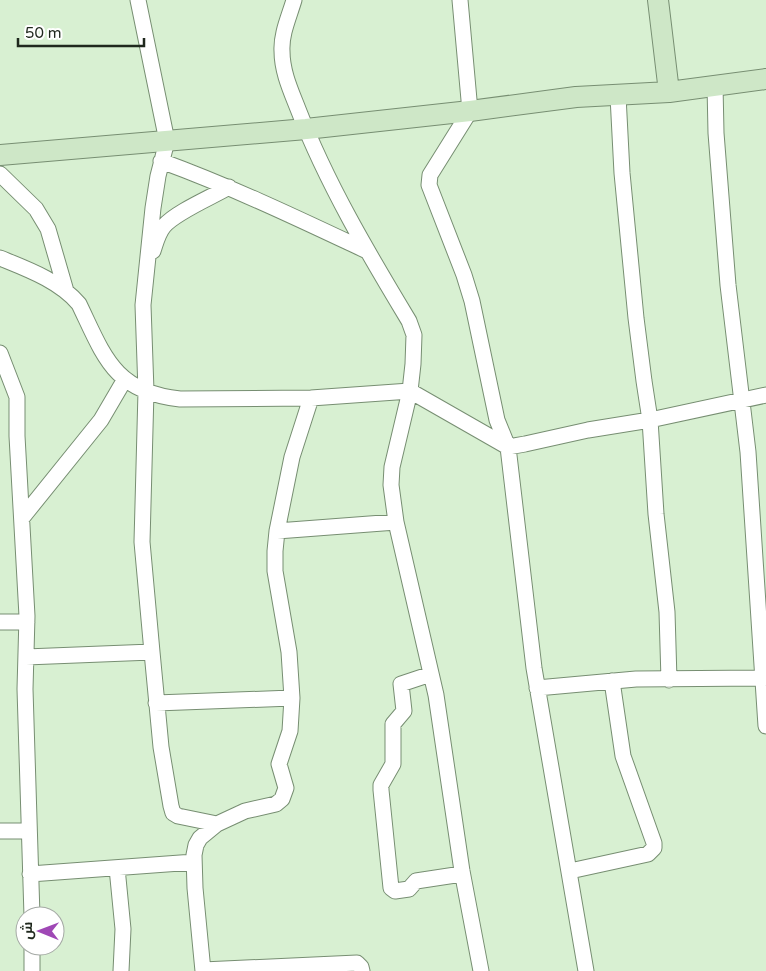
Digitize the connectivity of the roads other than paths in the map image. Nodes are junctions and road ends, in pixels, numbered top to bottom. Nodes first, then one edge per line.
1 (138, 0) edge
2 (294, 0) edge
3 (460, 0) edge
4 (658, 0) edge
5 (766, 79) edge
6 (715, 85) junction
7 (669, 92) junction
8 (618, 96) junction
9 (470, 111) junction
10 (306, 129) junction
11 (167, 142) junction
12 (0, 155) edge
13 (161, 161) junction
14 (0, 174) edge
15 (229, 187) junction
16 (367, 251) junction
17 (0, 258) edge
18 (145, 276) junction
19 (66, 291) junction
20 (0, 353) edge
21 (125, 379) junction
22 (146, 391) junction
23 (410, 391) junction
24 (766, 395) edge
25 (311, 398) junction
26 (740, 400) junction
27 (650, 420) junction
28 (508, 446) junction
29 (22, 518) junction
30 (396, 522) junction
31 (277, 531) junction
32 (0, 622) edge
33 (27, 622) junction
34 (152, 652) junction
35 (26, 657) junction
36 (432, 674) junction
37 (763, 678) junction
38 (668, 680) junction
39 (612, 681) junction
40 (537, 688) junction
41 (765, 694) edge
42 (292, 698) junction
43 (156, 703) junction
44 (766, 726) edge
45 (216, 824) junction
46 (0, 831) edge
47 (29, 831) junction
48 (194, 862) junction
49 (117, 868) junction
50 (570, 871) junction
51 (30, 874) junction
52 (462, 874) junction
53 (32, 906) edge
54 (32, 956) edge
55 (203, 970) edge
56 (32, 971) edge
57 (122, 971) edge
58 (362, 971) edge
59 (481, 971) edge
60 (586, 971) edge

1 - 11 street
2 - 10 street
3 - 9 street
4 - 7 street
5 - 6 street
6 - 7 street
6 - 26 street
7 - 8 street
8 - 9 street
8 - 27 street
9 - 10 street
9 - 28 street
10 - 11 street
10 - 16 street
11 - 12 street
11 - 13 street
13 - 15 street
13 - 18 street
14 - 19 street
15 - 16 street
15 - 18 street
16 - 23 street
17 - 19 street
18 - 22 street
19 - 21 street
20 - 29 street
21 - 22 street
21 - 29 street
22 - 25 street
22 - 34 street
23 - 25 street
23 - 28 street
23 - 30 street
24 - 26 street
25 - 31 street
26 - 27 street
26 - 37 street
27 - 28 street
27 - 38 street
28 - 40 street
29 - 33 street
30 - 31 street
30 - 36 street
31 - 42 street
32 - 33 street
33 - 35 street
34 - 35 street
34 - 43 street
35 - 47 street
36 - 52 street
36 - 52 street
37 - 38 street
37 - 41 street
38 - 39 street
39 - 40 street
39 - 50 street
40 - 50 street
41 - 44 street
42 - 43 street
42 - 45 street
43 - 45 street
45 - 48 street
46 - 47 street
47 - 51 street
48 - 49 street
48 - 55 street
49 - 51 street
49 - 57 street
50 - 60 street
51 - 53 street
52 - 59 street
54 - 56 street
55 - 58 street

